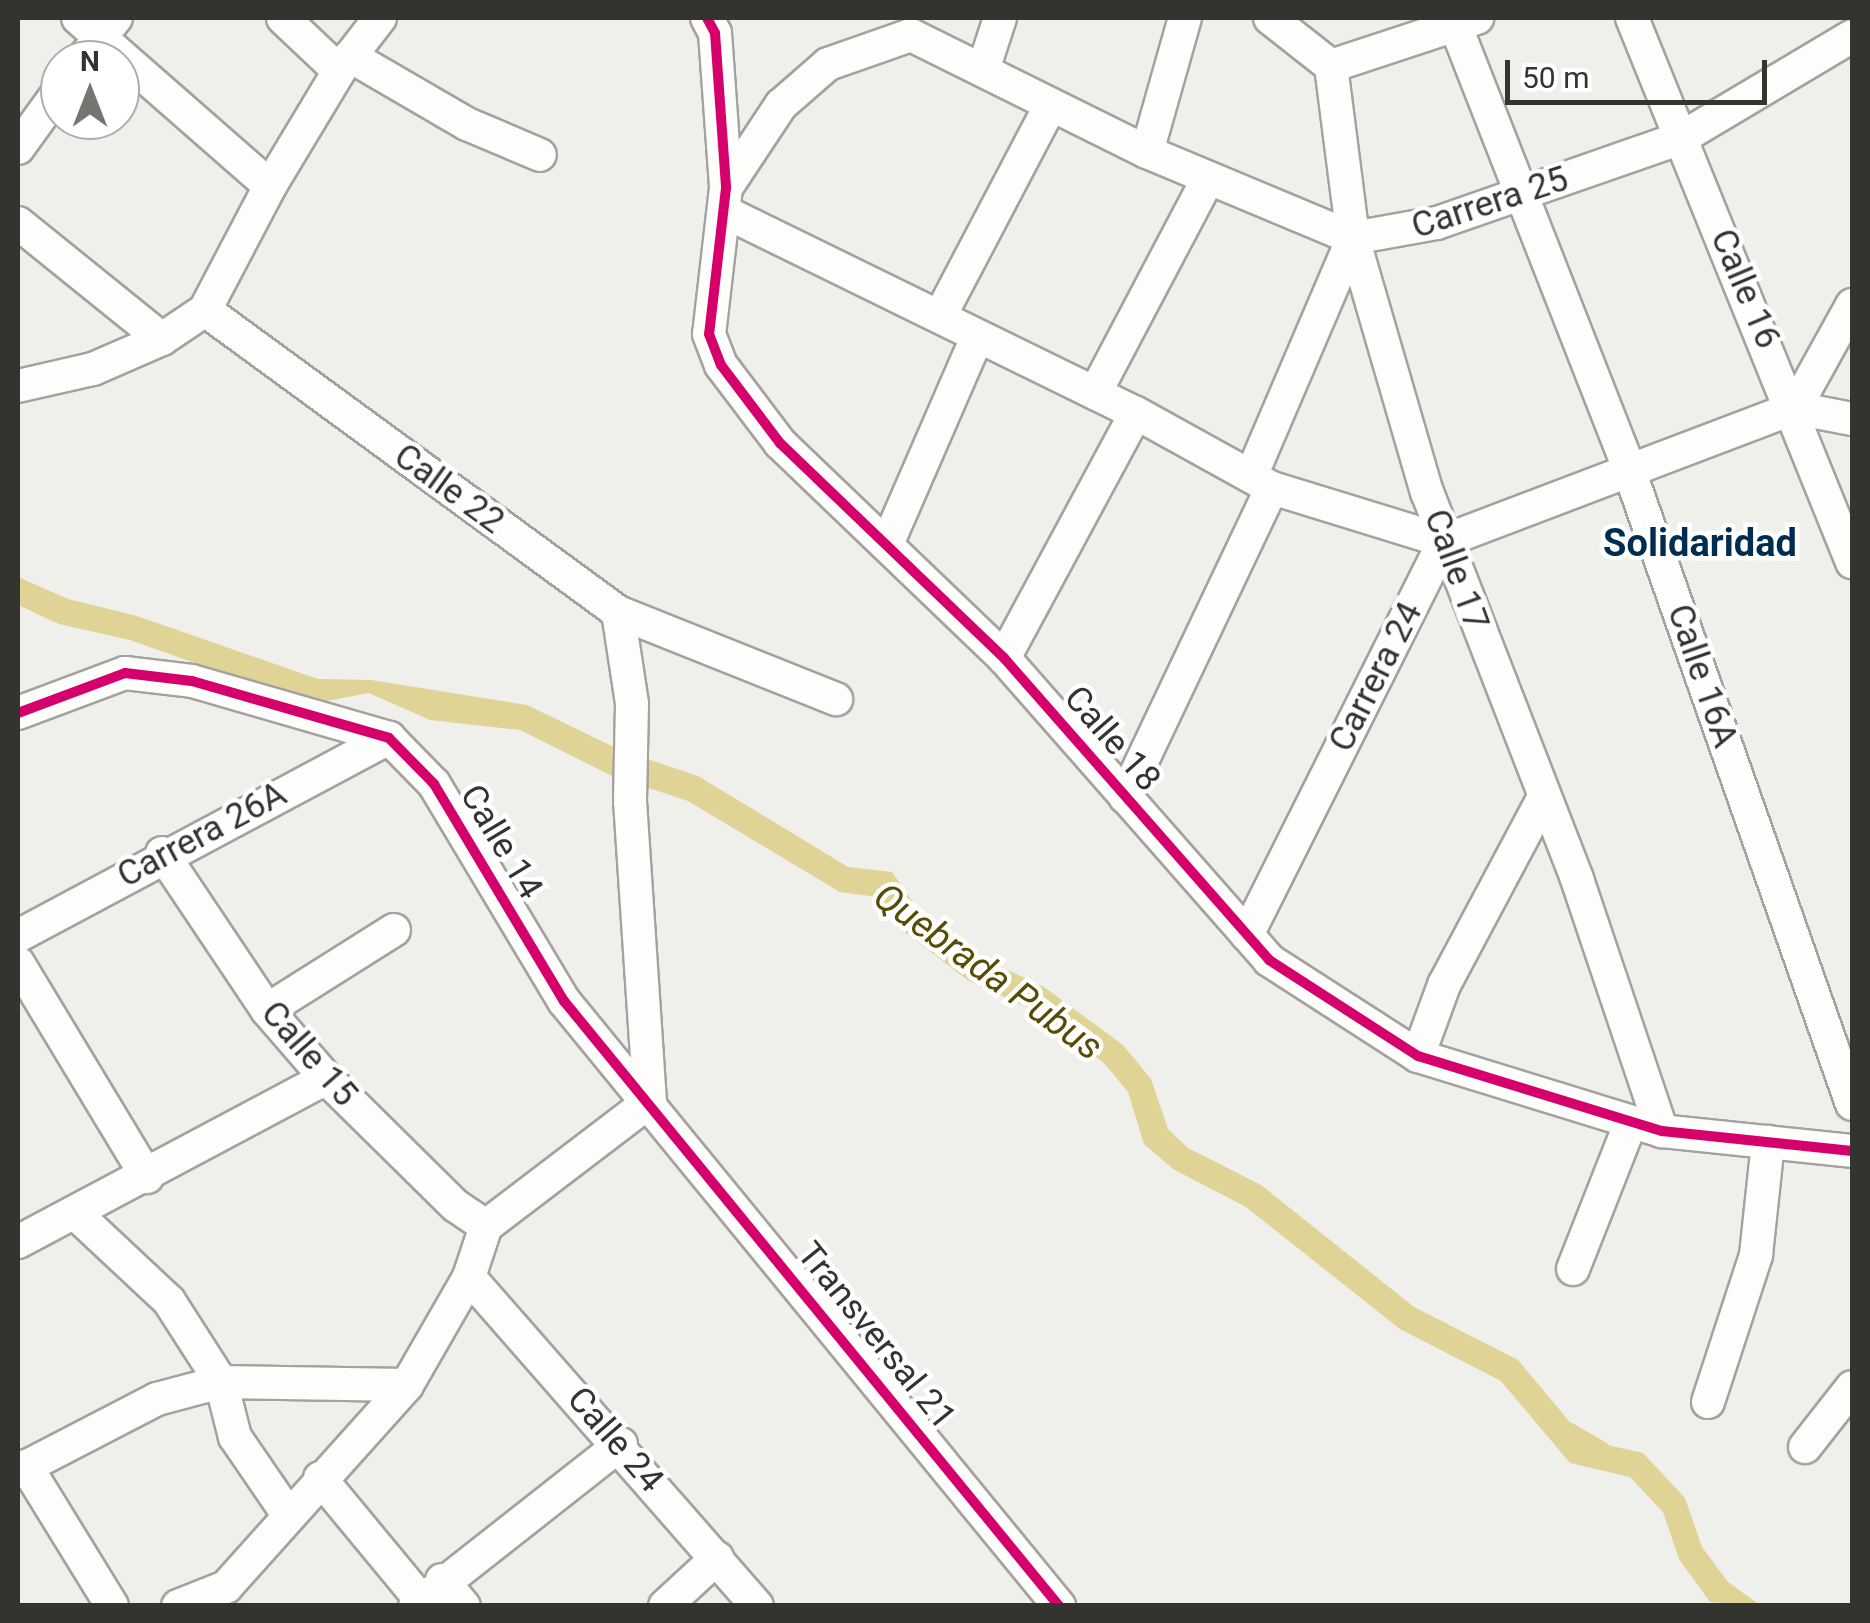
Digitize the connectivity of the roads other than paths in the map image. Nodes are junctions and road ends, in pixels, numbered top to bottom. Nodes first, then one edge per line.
1 (283, 18) edge
2 (380, 18) edge
3 (707, 18) edge
4 (1000, 18) edge
5 (1185, 18) edge
6 (1270, 18) edge
7 (1632, 18) edge
8 (1467, 22) edge
9 (912, 26) edge
10 (94, 33) edge
11 (1852, 36) edge
12 (344, 64) junction
13 (1330, 66) junction
14 (984, 67) junction
15 (1051, 106) junction
16 (40, 118) edge
17 (1681, 138) junction
18 (18, 148) edge
19 (1147, 152) junction
20 (540, 155) dead end
21 (1208, 180) junction
22 (270, 186) junction
23 (1519, 194) junction
24 (726, 200) junction
25 (18, 224) edge
26 (1352, 238) junction
27 (1852, 306) edge
28 (206, 310) junction
29 (940, 316) junction
30 (162, 339) junction
31 (976, 340) junction
32 (18, 386) edge
33 (1095, 394) junction
34 (1795, 408) junction
35 (1136, 412) junction
36 (1852, 419) edge
37 (1628, 468) junction
38 (1262, 482) junction
39 (1444, 541) junction
40 (888, 542) junction
41 (1852, 562) edge
42 (618, 612) junction
43 (1004, 658) junction
44 (836, 699) dead end
45 (18, 714) edge
46 (389, 738) junction
47 (1125, 796) junction
48 (1543, 800) junction
49 (162, 853) junction
50 (394, 930) dead end
51 (1247, 935) junction
52 (18, 936) edge
53 (18, 964) edge
54 (267, 1010) junction
55 (1418, 1056) junction
56 (326, 1078) junction
57 (650, 1101) junction
58 (1852, 1104) edge
59 (1647, 1126) junction
60 (1768, 1142) junction
61 (1852, 1151) edge
62 (147, 1176) junction
63 (75, 1213) junction
64 (486, 1226) junction
65 (18, 1242) edge
66 (1573, 1268) dead end
67 (469, 1277) junction
68 (221, 1382) junction
69 (407, 1385) junction
70 (1852, 1387) edge
71 (1708, 1402) dead end
72 (621, 1444) junction
73 (1804, 1447) dead end
74 (22, 1468) edge
75 (320, 1478) junction
76 (288, 1513) junction
77 (717, 1558) junction
78 (426, 1595) edge
79 (1044, 1601) edge
80 (112, 1606) edge
81 (178, 1606) edge
82 (464, 1606) edge
83 (665, 1606) edge
84 (758, 1606) edge

1 - 12 street
2 - 12 street
3 - 24 street, Calle 18
4 - 14 street
5 - 19 street
6 - 13 street
7 - 17 street, Calle 16
8 - 13 street
8 - 23 street, Calle 16A
9 - 14 street
9 - 24 street
10 - 22 street
11 - 17 street, Carrera 25
12 - 20 street
12 - 22 street
13 - 26 street, Calle 17
14 - 15 street
15 - 19 street
15 - 29 street
16 - 18 street
17 - 23 street, Carrera 25
17 - 34 street, Calle 16
19 - 21 street
21 - 26 street
21 - 33 street
22 - 28 street
23 - 26 street, Carrera 25
23 - 37 street, Calle 16A
24 - 29 street
24 - 40 street, Calle 18
25 - 30 street
26 - 38 street
26 - 39 street, Calle 17
27 - 34 street
28 - 30 street
28 - 42 street, Calle 22
29 - 31 street
30 - 32 street
31 - 33 street
31 - 40 street
33 - 35 street
34 - 36 street
34 - 37 street
34 - 41 street, Calle 16
35 - 38 street
35 - 43 street
37 - 39 street
37 - 58 street, Calle 16A
38 - 39 street
38 - 47 street
39 - 48 street, Calle 17
39 - 51 street, Carrera 24
40 - 43 street, Calle 18
42 - 44 street, Calle 22
42 - 57 street
43 - 47 street, Calle 18
45 - 46 street, Calle 14
46 - 49 street, Carrera 26A
46 - 57 street, Calle 14
47 - 51 street, Calle 18
48 - 55 street
48 - 59 street, Calle 17
49 - 52 street, Carrera 26A
49 - 54 street, Calle 15
50 - 54 street
51 - 55 street, Calle 18
53 - 62 street
54 - 56 street, Calle 15
55 - 59 street, Calle 18
56 - 62 street
56 - 64 street, Calle 15
57 - 64 street
57 - 79 street, Transversal 21
59 - 60 street, Calle 18
59 - 66 street
60 - 61 street, Calle 18
60 - 71 street
62 - 63 street
63 - 65 street
63 - 68 street
64 - 67 street
67 - 69 street
67 - 72 street, Calle 24
68 - 69 street
68 - 74 street
68 - 76 street
69 - 75 street
70 - 73 street
72 - 77 street, Calle 24
72 - 78 street
74 - 80 street
75 - 76 street
75 - 78 street
76 - 81 street
77 - 83 street
77 - 84 street, Calle 24
78 - 82 street

